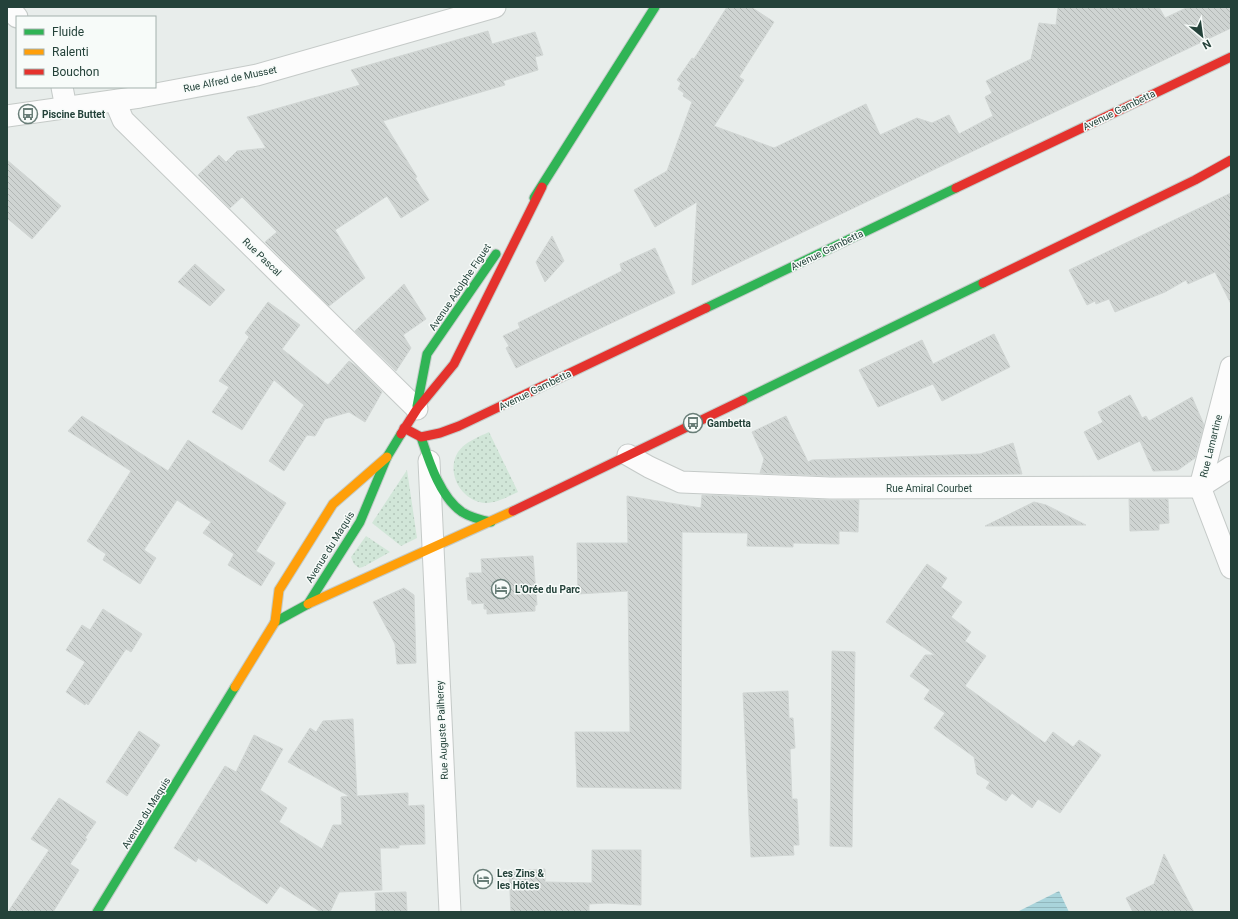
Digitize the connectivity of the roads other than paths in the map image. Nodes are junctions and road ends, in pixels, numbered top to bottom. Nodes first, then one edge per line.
1 (8, 7) edge
2 (495, 7) edge
3 (655, 7) edge
4 (16, 16) edge
5 (1231, 57) edge
6 (62, 88) edge
7 (115, 101) junction
8 (66, 108) junction
9 (7, 116) edge
10 (1231, 160) edge
11 (542, 187) junction
12 (1231, 367) edge
13 (417, 409) junction
14 (404, 428) junction
15 (421, 437) junction
16 (628, 455) junction
17 (387, 457) junction
18 (428, 458) junction
19 (1231, 467) edge
20 (1200, 487) junction
21 (491, 522) junction
22 (434, 547) junction
23 (1231, 568) edge
24 (308, 604) junction
25 (275, 622) junction
26 (97, 912) edge
27 (450, 912) edge

1 - 4 street
2 - 7 street, Rue Alfred de Musset
3 - 11 main road, Avenue Adolphe Figuet
5 - 15 main road, Avenue Gambetta
6 - 8 street
7 - 8 street, Rue Alfred de Musset
7 - 13 street, Rue Pascal
8 - 9 street, Rue Alfred de Musset
10 - 16 main road
11 - 13 main road, Avenue Adolphe Figuet
11 - 13 main road, Avenue Adolphe Figuet
12 - 20 street, Rue Lamartine
13 - 14 main road, Avenue Adolphe Figuet
14 - 15 main road
14 - 17 main road, Avenue Adolphe Figuet
15 - 18 main road
16 - 20 street, Rue Amiral Courbet
16 - 21 main road
17 - 24 main road, Avenue du Maquis
17 - 25 main road, Avenue du Maquis
18 - 21 main road
18 - 22 street
19 - 20 street
20 - 23 street, Rue Lamartine
21 - 22 main road
22 - 24 main road
22 - 27 street, Rue Auguste Pailherey
24 - 25 main road, Avenue du Maquis
25 - 26 main road, Avenue du Maquis

